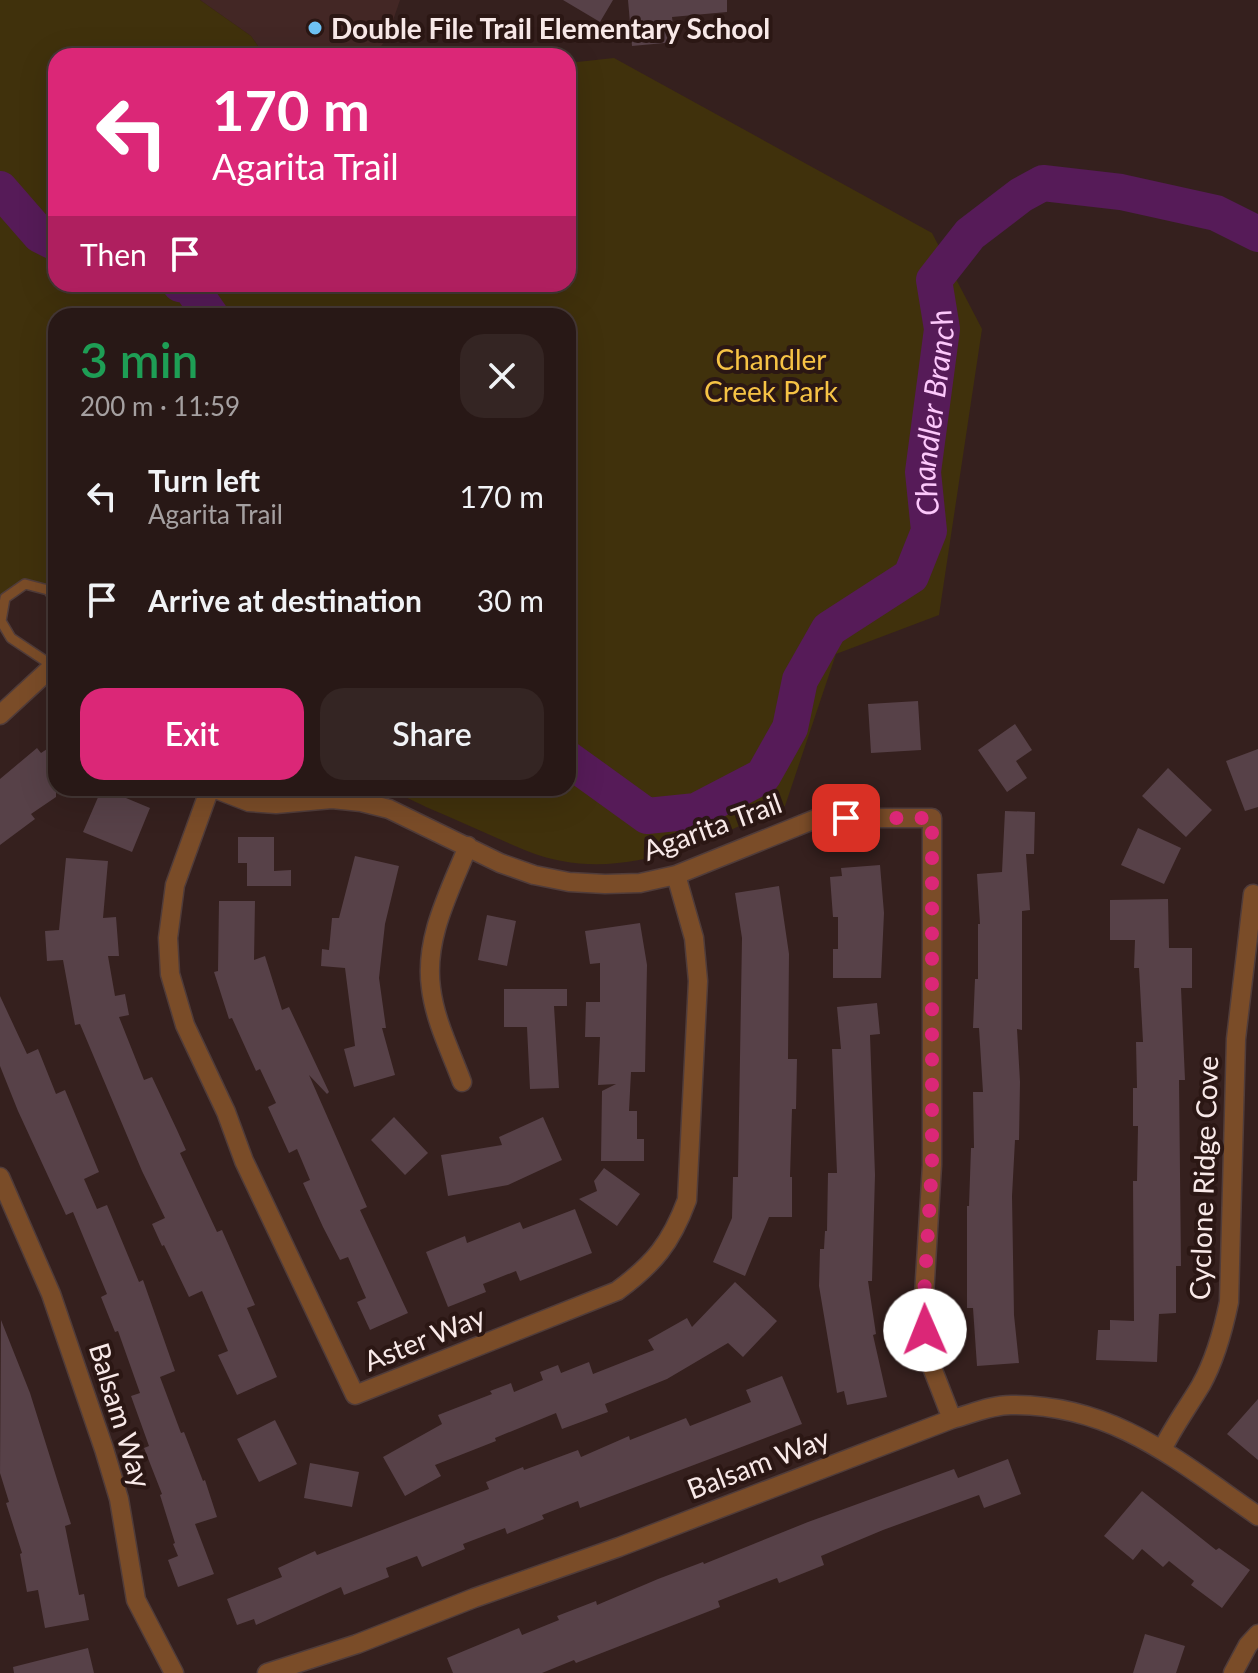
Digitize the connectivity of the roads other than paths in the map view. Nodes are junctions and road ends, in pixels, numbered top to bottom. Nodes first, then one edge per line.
1 (48, 590) edge
2 (48, 663) edge
3 (48, 672) edge
4 (0, 715) edge
5 (209, 796) edge
6 (233, 796) edge
7 (468, 846) junction
8 (676, 875) junction
9 (1253, 894) dead end
10 (462, 1082) dead end
11 (0, 1177) edge
12 (952, 1419) junction
13 (1162, 1450) junction
14 (1258, 1516) edge
15 (1258, 1634) edge
16 (174, 1673) edge
17 (267, 1673) edge
18 (1233, 1673) edge

1 - 2 lane
3 - 4 street
5 - 8 street, Aster Way
6 - 7 street, Agarita Trail
7 - 8 street, Agarita Trail
7 - 10 street
8 - 12 street, Agarita Trail
9 - 13 street, Cyclone Ridge Cove
11 - 16 street, Balsam Way
12 - 13 street, Balsam Way
12 - 17 street, Balsam Way
13 - 14 street, Balsam Way
15 - 18 street

